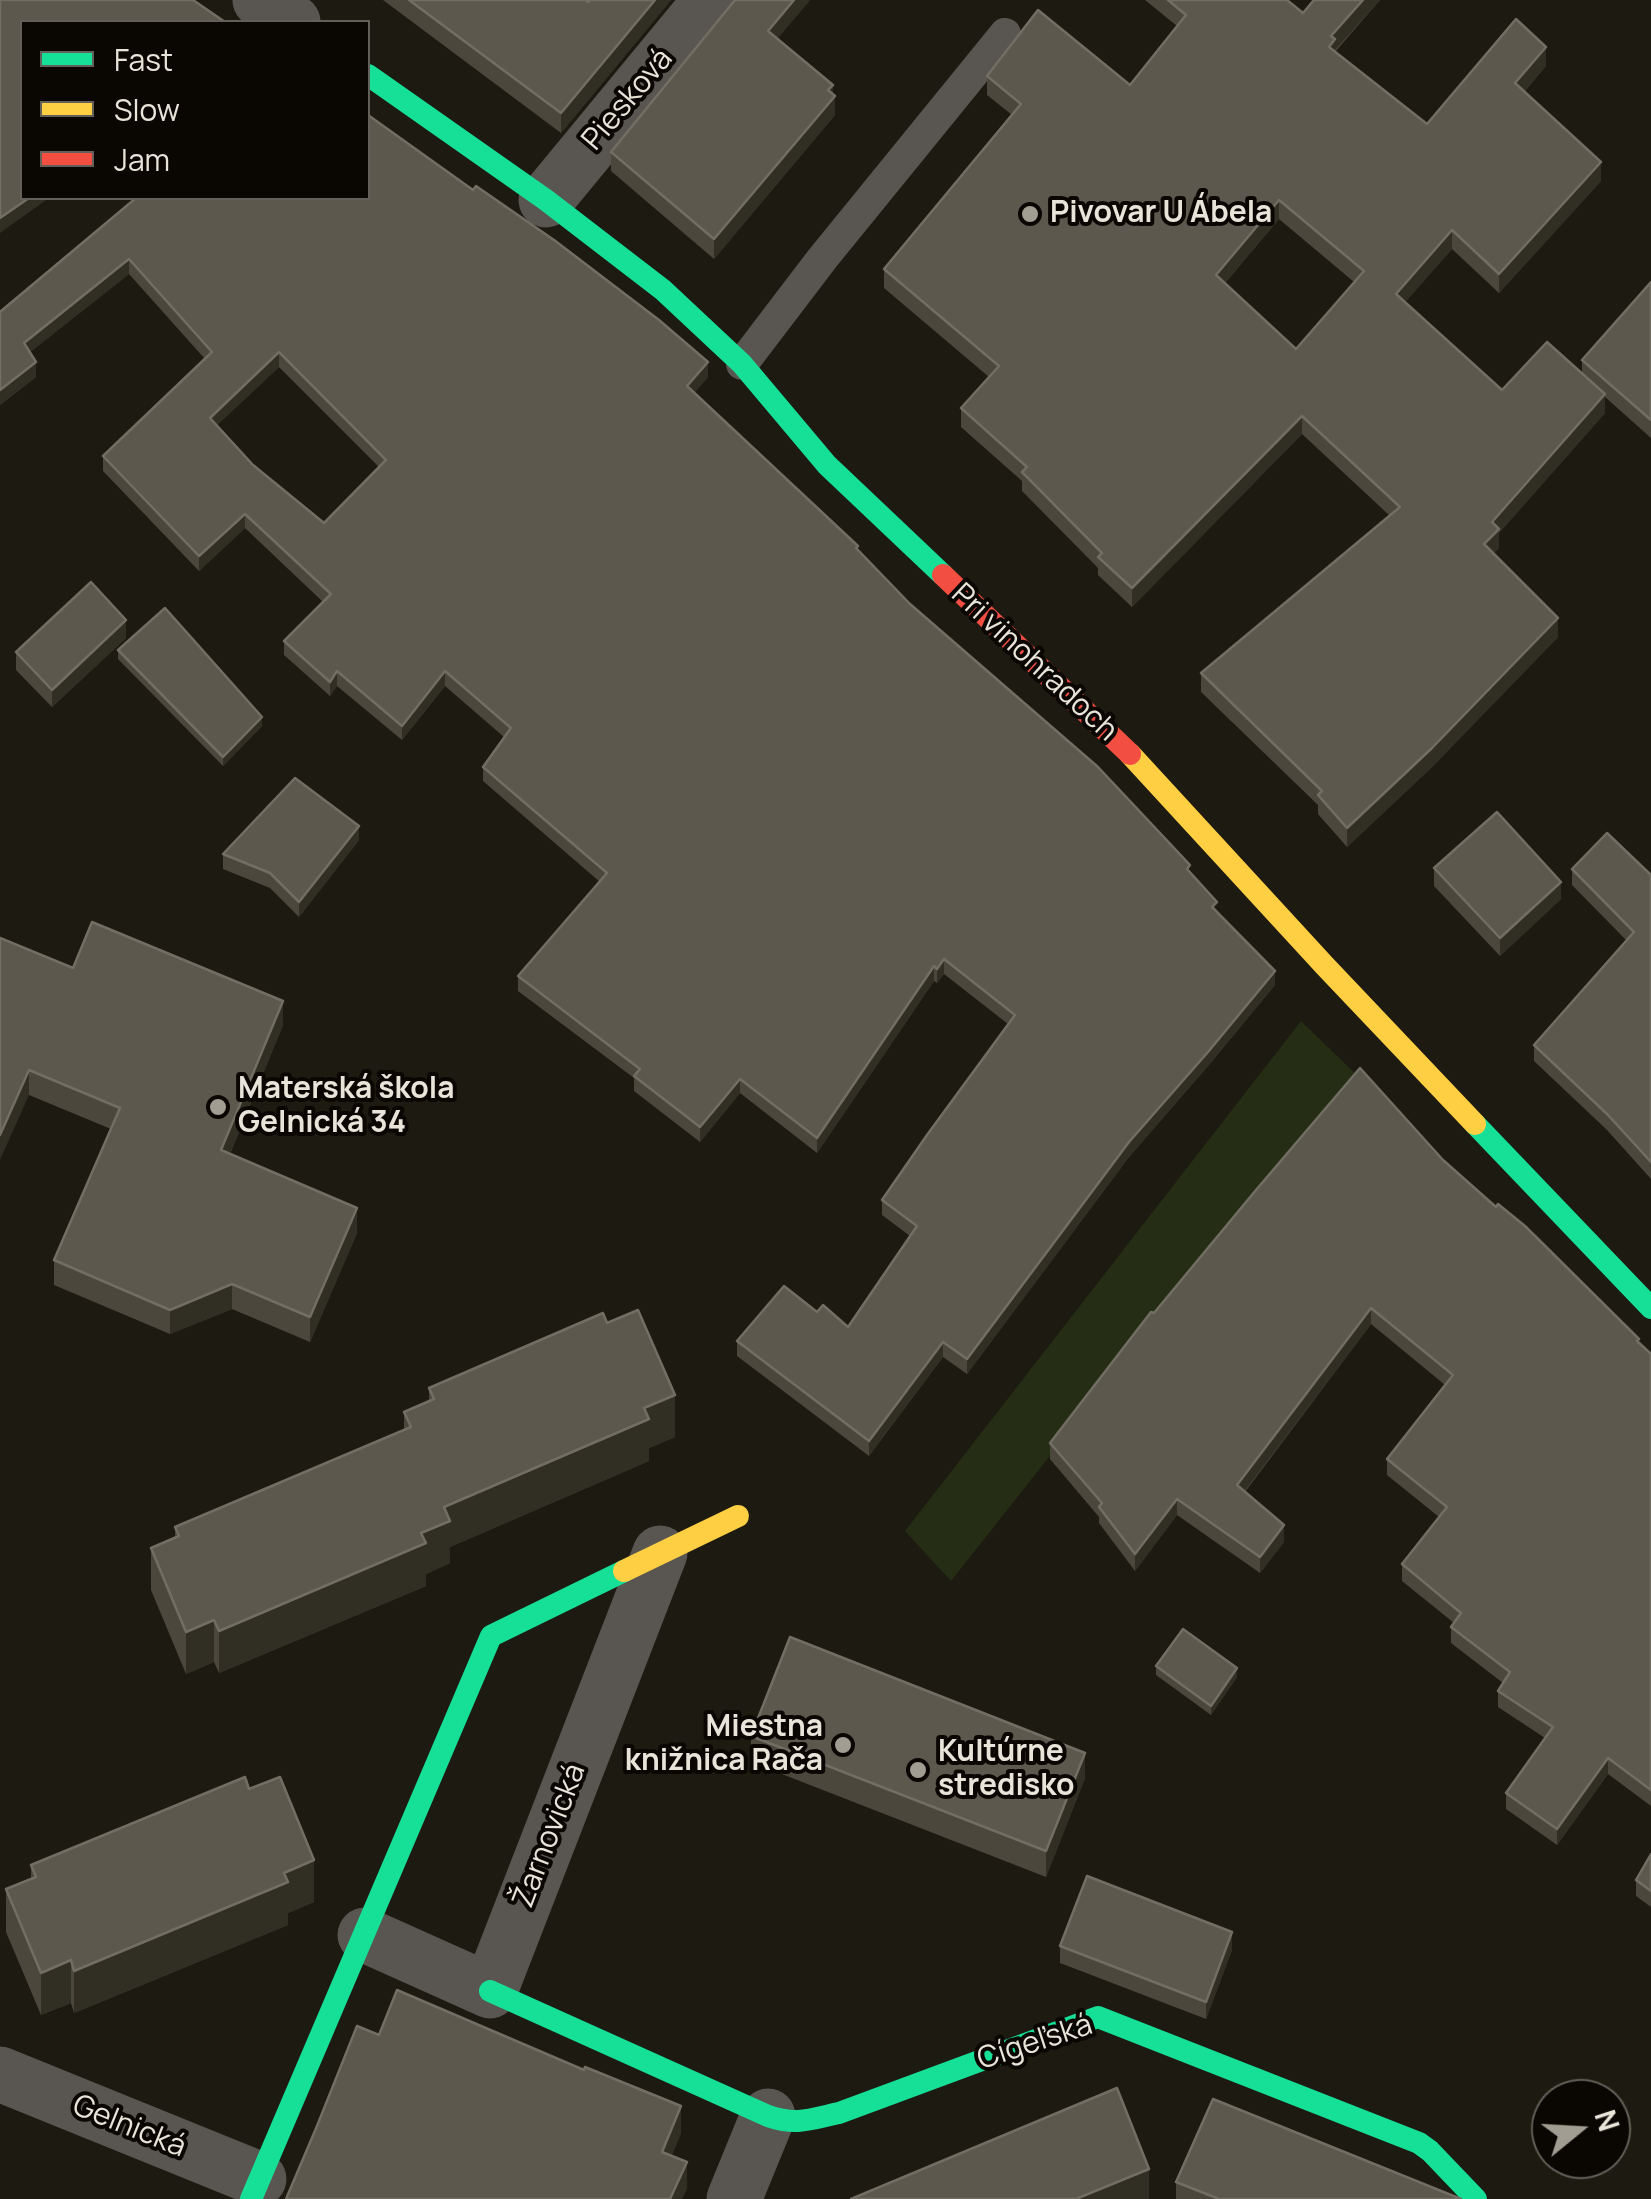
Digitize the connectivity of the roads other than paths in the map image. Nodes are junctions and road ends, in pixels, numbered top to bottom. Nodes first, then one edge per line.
1 (260, 0) edge
2 (710, 0) edge
3 (289, 20) edge
4 (1005, 34) dead end
5 (370, 76) edge
6 (546, 200) junction
7 (742, 364) junction
8 (1651, 1308) edge
9 (738, 1516) dead end
10 (660, 1554) junction
11 (364, 1935) junction
12 (490, 1990) junction
13 (0, 2074) edge
14 (768, 2116) junction
15 (255, 2189) edge
16 (734, 2199) edge
17 (1476, 2199) edge

1 - 3 street
2 - 6 street, Piesková
4 - 7 lane
5 - 6 street, Pri vinohradoch
6 - 7 street, Pri vinohradoch
7 - 8 street, Pri vinohradoch
9 - 10 street
10 - 11 street
10 - 12 street, Žarnovická
11 - 12 street
11 - 15 street
12 - 14 street
13 - 15 street, Gelnická
14 - 16 street
14 - 17 street, Cígeľská

